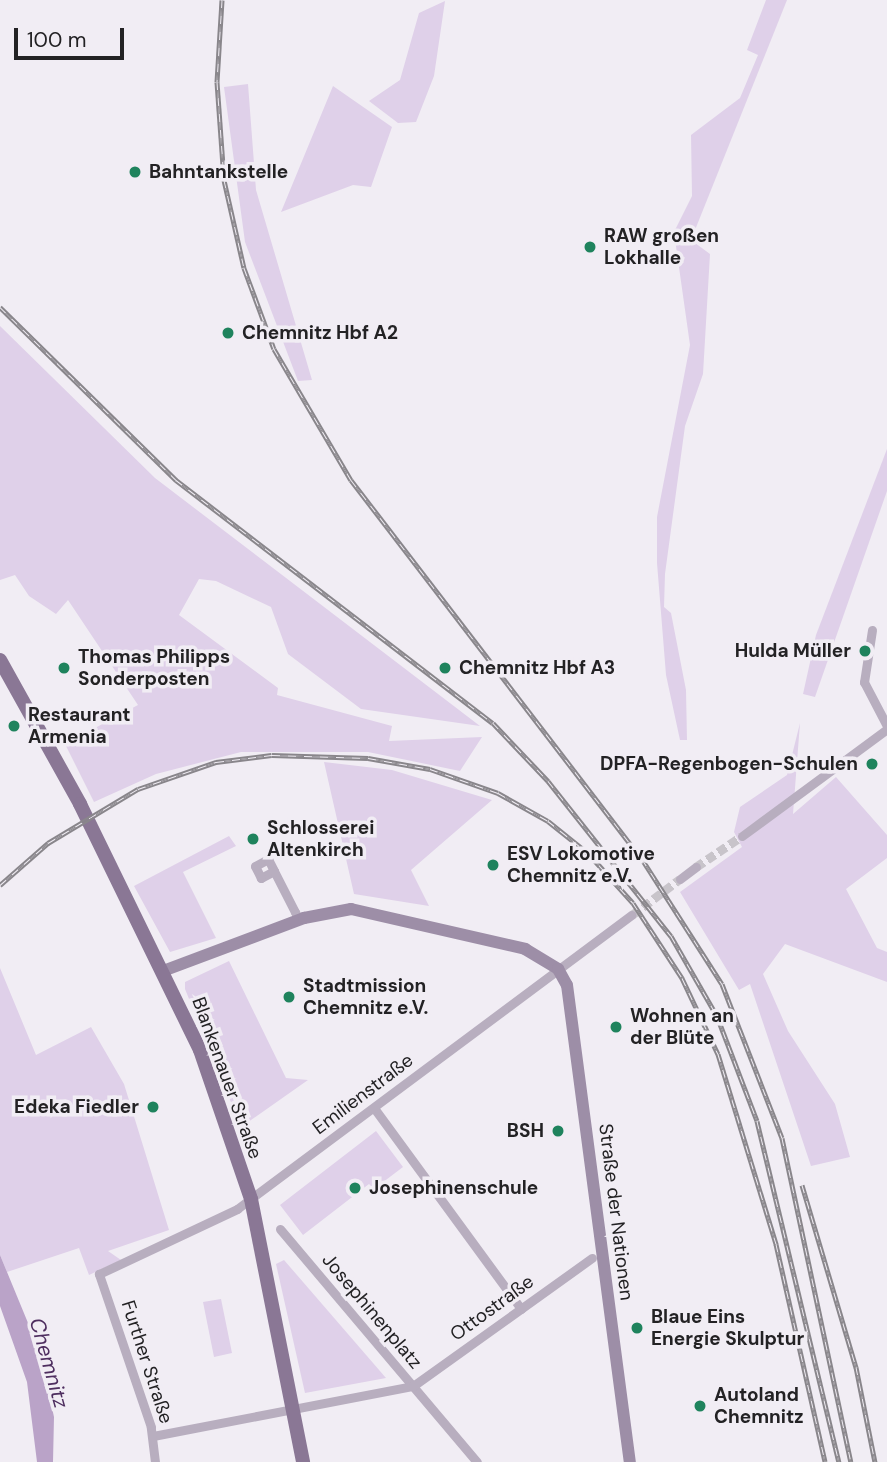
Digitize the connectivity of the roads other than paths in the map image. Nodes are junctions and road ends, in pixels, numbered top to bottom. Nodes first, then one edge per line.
1 (873, 631) dead end
2 (0, 660) edge
3 (887, 728) edge
4 (742, 836) tunnel mouth
5 (696, 867) tunnel mouth
6 (274, 871) dead end
7 (680, 879) tunnel mouth
8 (632, 915) tunnel mouth
9 (299, 920) junction
10 (558, 969) junction
11 (163, 971) junction
12 (374, 1108) junction
13 (251, 1199) junction
14 (280, 1229) dead end
15 (592, 1258) dead end
16 (99, 1274) joint
17 (521, 1309) junction
18 (413, 1387) junction
19 (293, 1410) junction
20 (153, 1436) junction
21 (155, 1462) edge
22 (303, 1462) edge
23 (477, 1462) edge
24 (630, 1462) edge

1 - 3 street
2 - 11 main road, Blankenauer Straße
3 - 4 street
5 - 7 street
6 - 9 street
8 - 10 street, Emilienstraße
9 - 10 main road
9 - 11 main road
10 - 12 street, Emilienstraße
10 - 24 main road, Straße der Nationen
11 - 13 main road, Blankenauer Straße
12 - 13 street, Emilienstraße
12 - 17 street
13 - 16 street, Emilienstraße
13 - 19 main road, Blankenauer Straße
14 - 18 street, Josephinenplatz
15 - 17 street, Ottostraße
16 - 20 street, Further Straße
17 - 18 street, Ottostraße
18 - 19 street, Josephinenplatz
18 - 23 street
19 - 20 street, Josephinenplatz
19 - 22 main road, Blankenauer Straße
20 - 21 street, Further Straße

